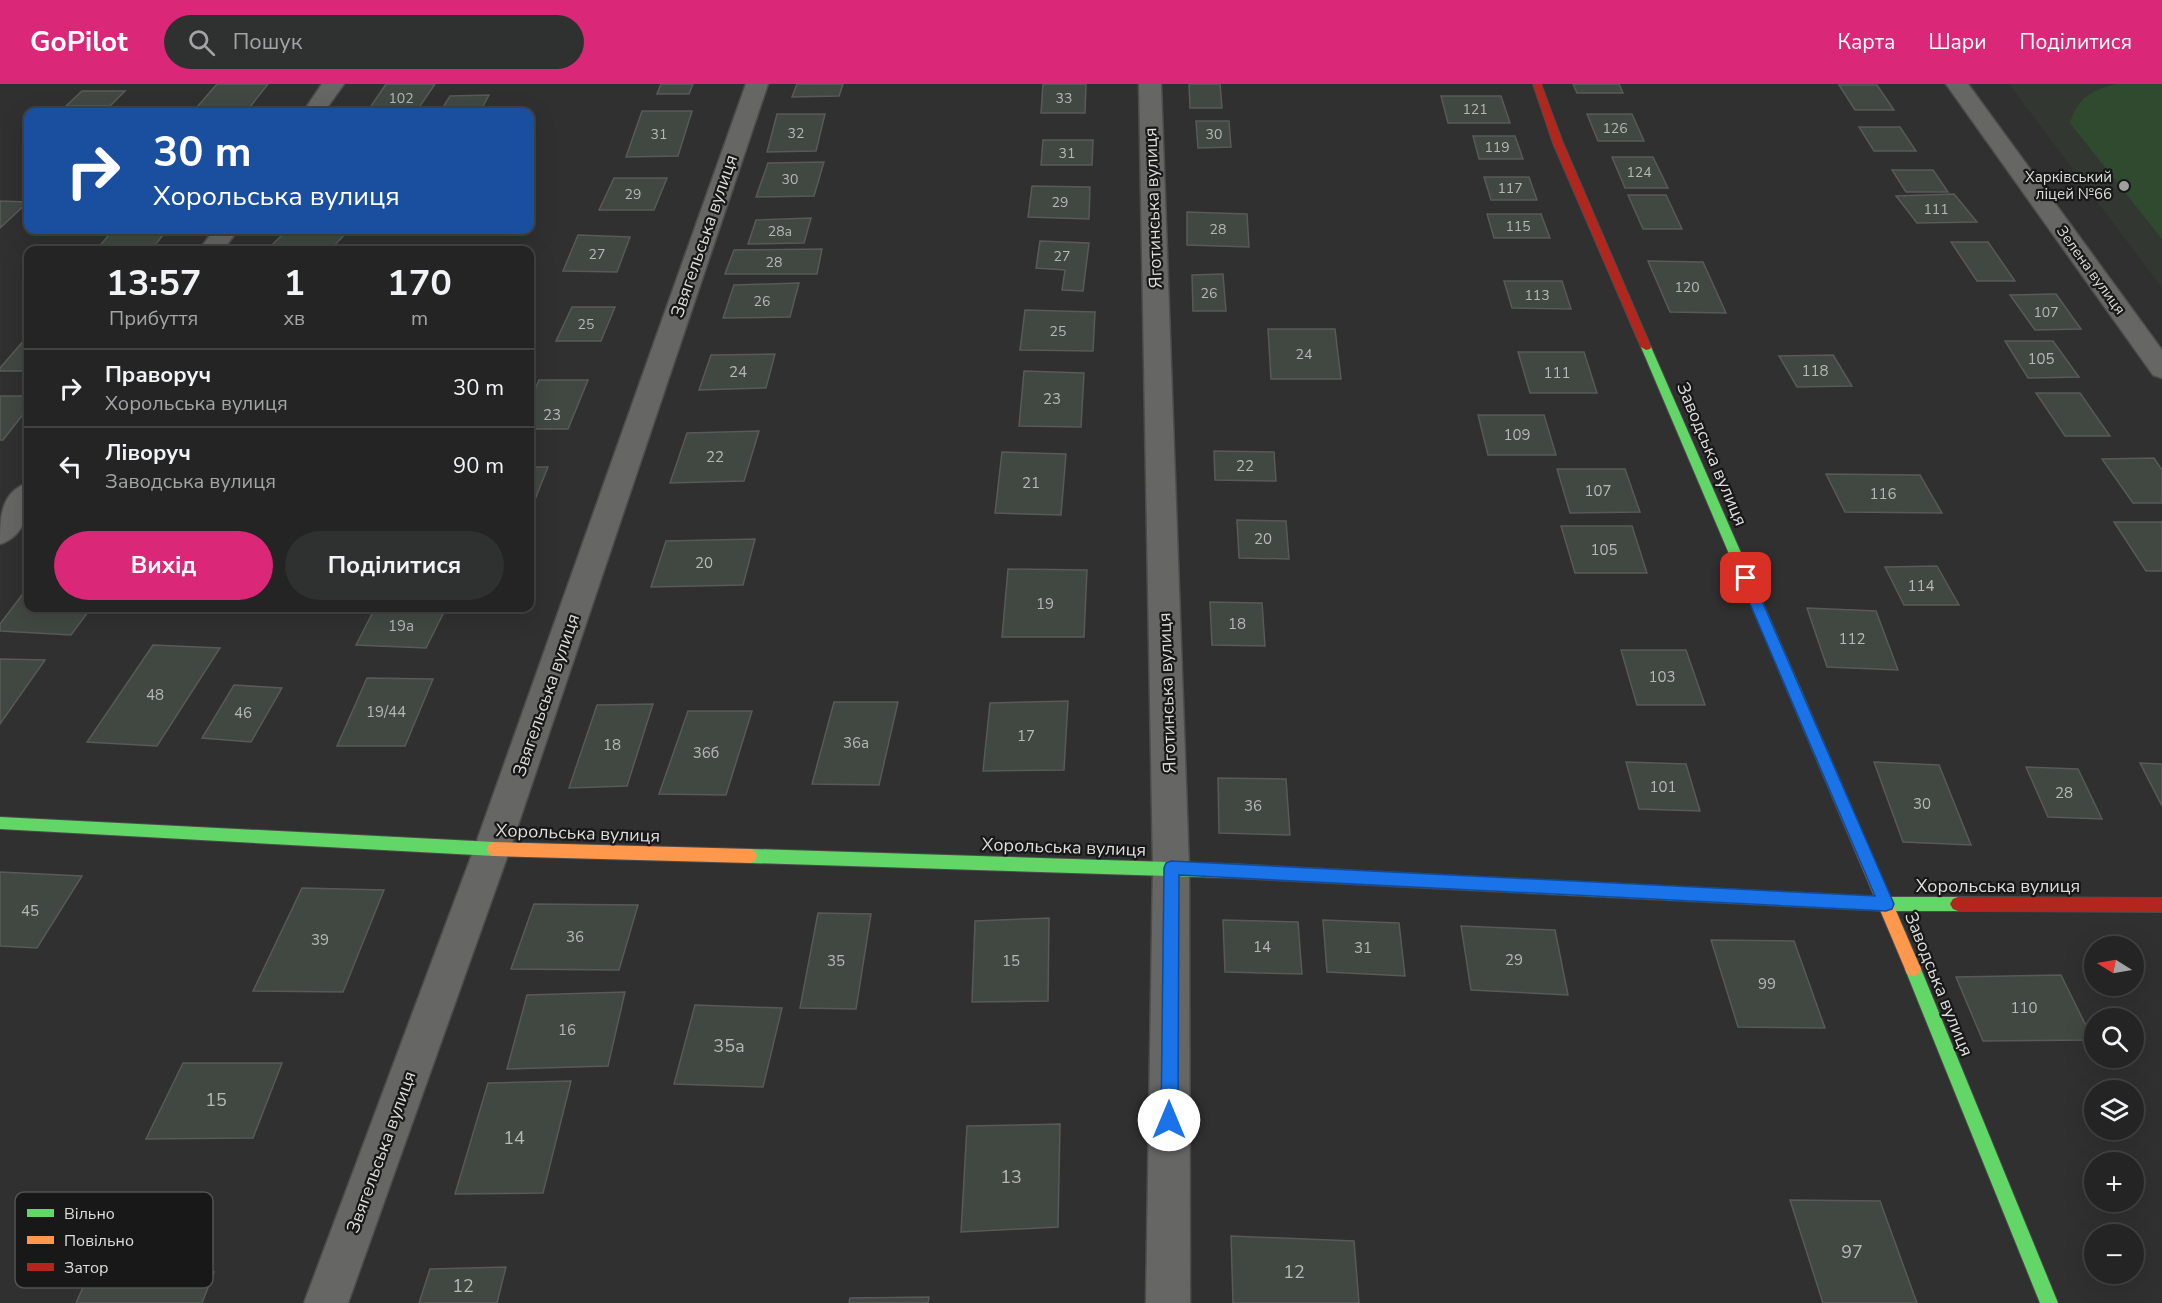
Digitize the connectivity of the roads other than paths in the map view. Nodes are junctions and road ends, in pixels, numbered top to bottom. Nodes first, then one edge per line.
1 (333, 84) edge
2 (757, 84) edge
3 (1150, 84) edge
4 (1537, 84) edge
5 (1957, 84) edge
6 (316, 108) edge
7 (2162, 369) edge
8 (24, 500) edge
9 (0, 533) edge
10 (0, 822) edge
11 (492, 849) junction
12 (1171, 868) junction
13 (1886, 904) junction
14 (2162, 905) edge
15 (326, 1303) edge
16 (1168, 1303) edge
17 (2049, 1303) edge

1 - 6 street
2 - 11 street, Звягельська вулиця
3 - 12 street, Яготинська вулиця
4 - 13 street, Заводська вулиця
5 - 7 street, Зелена вулиця
8 - 9 street
10 - 11 street, Хорольська вулиця
11 - 12 street, Хорольська вулиця
11 - 15 street, Звягельська вулиця
12 - 13 street, Хорольська вулиця
12 - 16 street, Яготинська вулиця
13 - 14 street, Хорольська вулиця
13 - 17 street, Заводська вулиця

